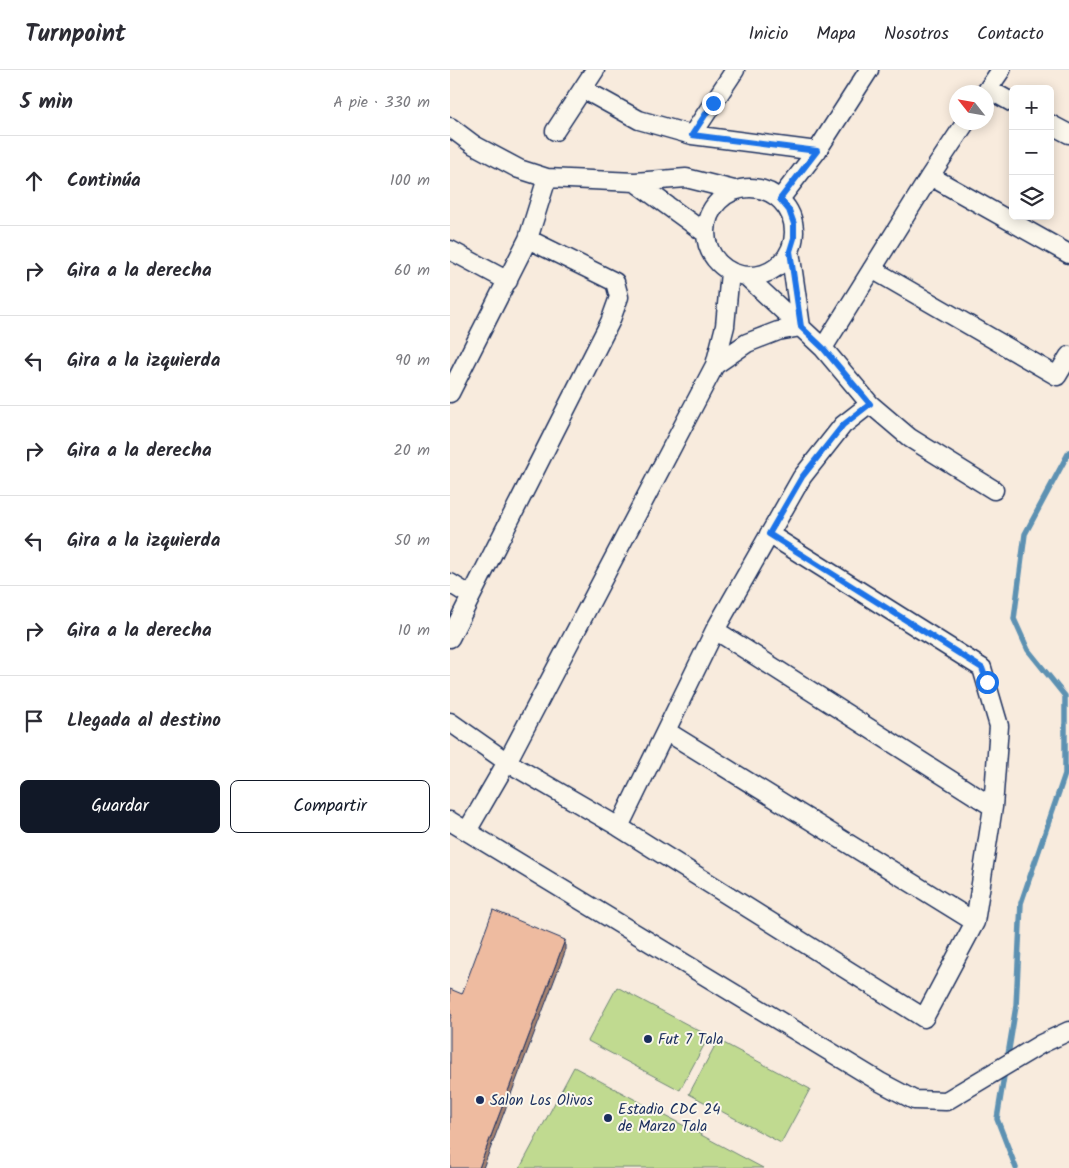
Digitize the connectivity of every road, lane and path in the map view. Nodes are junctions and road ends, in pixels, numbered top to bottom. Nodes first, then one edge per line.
1 (595, 70) edge
2 (735, 70) edge
3 (869, 70) edge
4 (1002, 70) edge
5 (991, 85) edge
6 (583, 89) junction
7 (994, 94) edge
8 (1009, 101) edge
9 (1054, 126) edge
10 (450, 127) edge
11 (961, 130) edge
12 (555, 131) dead end
13 (1069, 134) edge
14 (692, 135) junction
15 (817, 151) junction
16 (930, 176) junction
17 (547, 178) junction
18 (635, 182) junction
19 (734, 190) junction
20 (780, 199) junction
21 (705, 233) junction
22 (528, 239) junction
23 (450, 250) edge
24 (790, 251) junction
25 (1069, 254) edge
26 (872, 269) junction
27 (738, 274) junction
28 (508, 281) junction
29 (801, 327) junction
30 (823, 348) junction
31 (1069, 356) edge
32 (715, 365) junction
33 (450, 393) edge
34 (870, 404) junction
35 (994, 490) dead end
36 (769, 534) junction
37 (450, 583) edge
38 (471, 596) junction
39 (715, 630) junction
40 (450, 638) edge
41 (450, 722) edge
42 (666, 731) junction
43 (507, 762) junction
44 (993, 807) junction
45 (450, 821) edge
46 (619, 827) junction
47 (467, 830) junction
48 (975, 922) junction
49 (1069, 1031) edge

1 - 6 street
2 - 14 street
3 - 15 street
4 - 5 street
6 - 12 street
6 - 14 street
7 - 8 street
9 - 13 street
10 - 17 street
11 - 16 street
14 - 15 street
15 - 20 street
16 - 25 street
16 - 26 street
17 - 18 street
17 - 22 street
18 - 19 street
18 - 21 street
19 - 20 street
19 - 21 street
20 - 24 street
21 - 27 street
22 - 28 street
22 - 38 street
23 - 28 street
24 - 27 street
24 - 29 street
26 - 30 street
26 - 31 street
27 - 29 street
27 - 32 street
28 - 33 street
29 - 30 street
29 - 32 street
30 - 34 street
32 - 43 street
34 - 35 street
34 - 36 street
36 - 39 street
36 - 44 street
37 - 38 street
38 - 40 street
39 - 42 street
39 - 44 street
41 - 43 street
42 - 46 street
42 - 48 street
43 - 46 street
43 - 47 street
44 - 48 street
45 - 47 street
46 - 48 street
47 - 49 street

